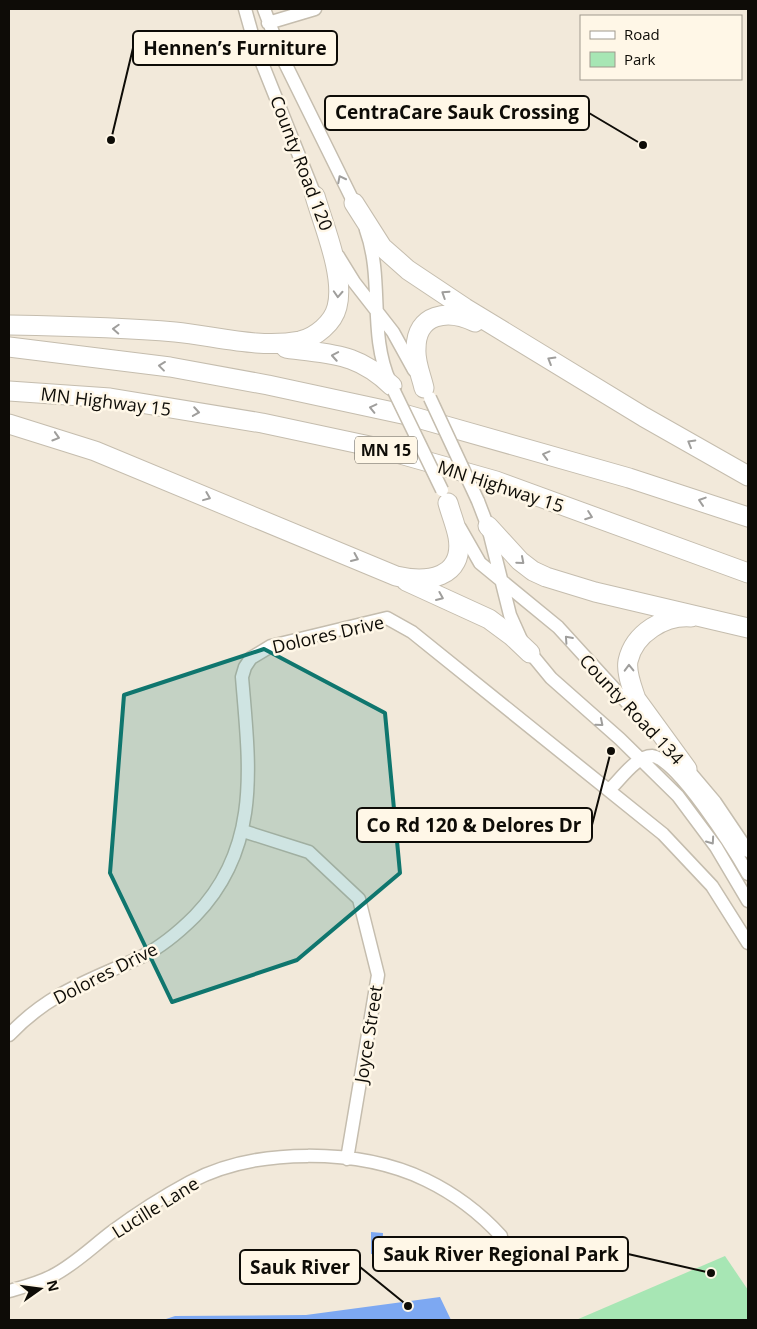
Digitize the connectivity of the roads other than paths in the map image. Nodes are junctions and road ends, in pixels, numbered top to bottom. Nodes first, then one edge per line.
1 (245, 9) edge
2 (264, 9) edge
3 (315, 9) edge
4 (268, 23) junction
5 (315, 196) junction
6 (354, 203) junction
7 (376, 308) junction
8 (9, 325) edge
9 (516, 339) junction
10 (254, 342) junction
11 (9, 347) edge
12 (393, 388) junction
13 (9, 391) edge
14 (427, 393) junction
15 (9, 424) edge
16 (748, 476) edge
17 (445, 497) junction
18 (478, 500) joint
19 (748, 517) edge
20 (488, 526) junction
21 (748, 573) edge
22 (396, 576) junction
23 (501, 581) junction
24 (748, 628) edge
25 (530, 653) junction
26 (640, 759) junction
27 (687, 769) junction
28 (610, 789) junction
29 (243, 831) junction
30 (748, 851) edge
31 (748, 874) edge
32 (748, 901) edge
33 (748, 944) edge
34 (9, 1035) edge
35 (347, 1159) junction
36 (501, 1236) dead end
37 (9, 1291) edge

1 - 5 street, County Road 120
2 - 4 street, County Road 120
3 - 4 street
6 -> 4 street, County Road 120
5 - 7 street, County Road 120
5 -> 10 highway
6 - 7 street, County Road 120
9 -> 6 highway
7 - 12 street, County Road 120
7 - 14 street, County Road 120
10 -> 8 highway
9 - 14 highway
16 -> 9 highway
12 -> 10 highway
19 -> 11 highway, MN 15
12 - 17 street, County Road 120, bridge
13 -> 21 highway, MN Highway 15 / MN 15
14 - 18 street, County Road 120, bridge
15 -> 22 highway
17 - 22 highway
17 - 23 street, County Road 134
18 - 20 street, County Road 134
20 - 23 street, County Road 134
20 -> 24 highway
22 -> 25 highway
23 - 25 street, County Road 134
27 -> 23 street, County Road 134
27 -> 24 highway
25 -> 26 street, County Road 134
26 - 28 street
26 - 31 street
26 -> 32 street, County Road 134
27 - 30 street, County Road 134
28 - 29 street, Dolores Drive
28 - 33 street, Dolores Drive
29 - 34 street, Dolores Drive
29 - 35 street, Joyce Street
35 - 36 street, Lucille Lane
35 - 37 street, Lucille Lane

